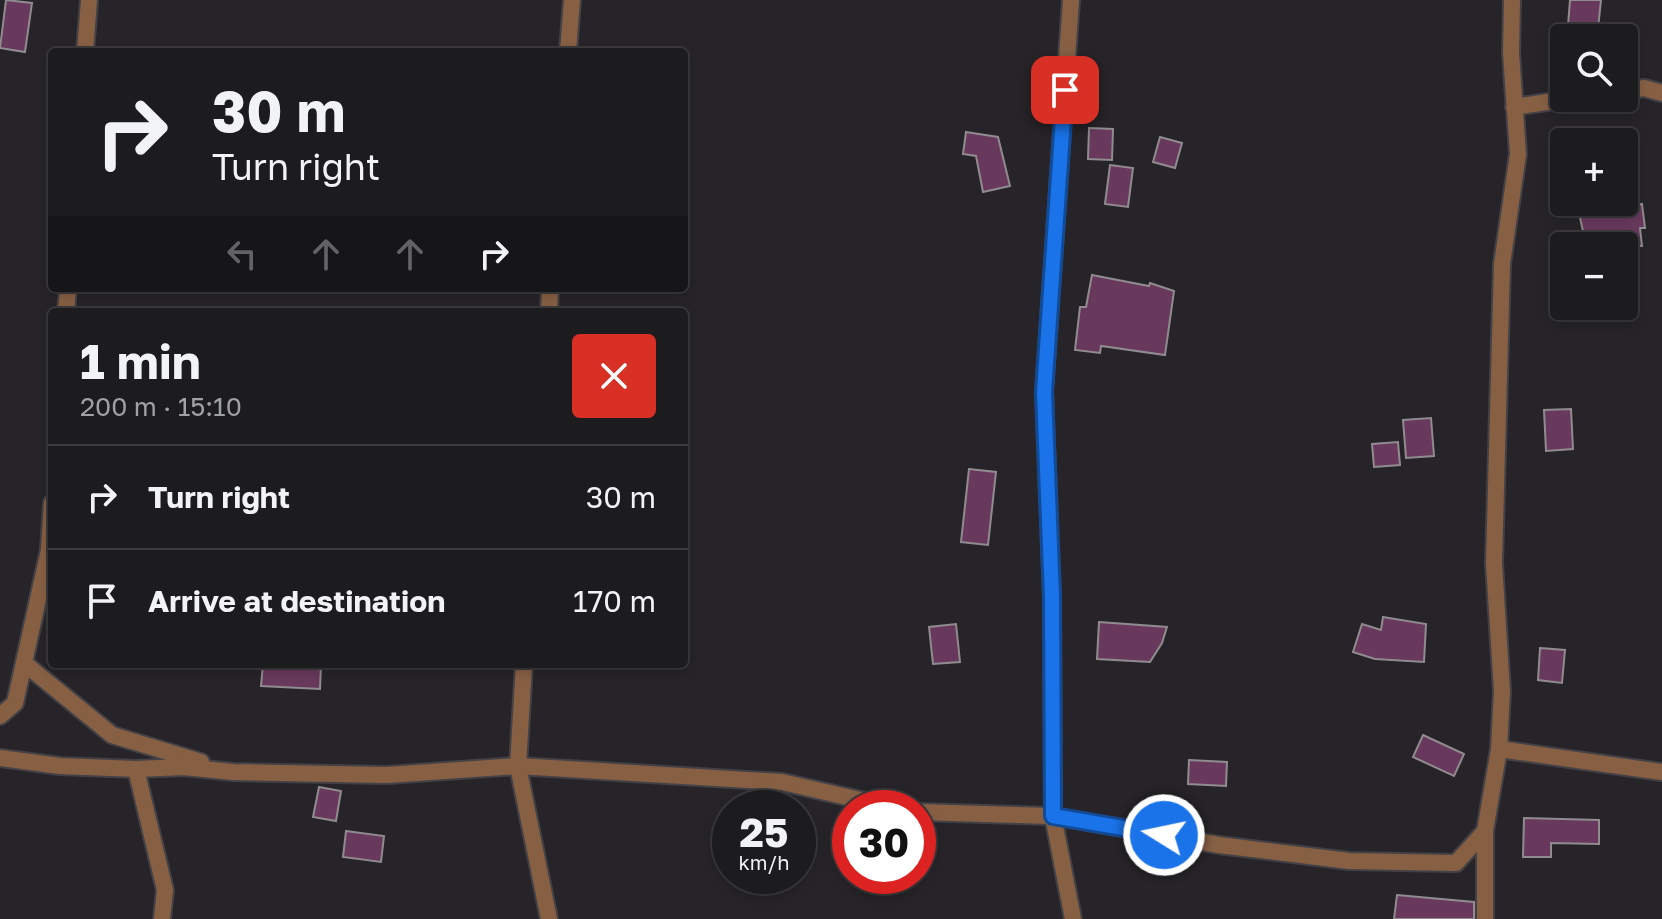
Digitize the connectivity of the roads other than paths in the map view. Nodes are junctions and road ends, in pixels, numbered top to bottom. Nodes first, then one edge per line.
1 (89, 0) edge
2 (572, 0) edge
3 (1071, 0) edge
4 (1512, 0) edge
5 (85, 48) edge
6 (568, 48) edge
7 (1638, 89) edge
8 (1662, 93) edge
9 (1550, 102) edge
10 (1514, 107) junction
11 (48, 555) edge
12 (24, 663) junction
13 (524, 668) edge
14 (0, 716) edge
15 (1499, 749) junction
16 (0, 758) edge
17 (518, 766) junction
18 (136, 769) junction
19 (233, 772) junction
20 (1662, 772) edge
21 (832, 794) edge
22 (936, 813) edge
23 (1053, 816) junction
24 (1485, 831) junction
25 (162, 919) edge
26 (549, 919) edge
27 (1073, 919) edge
28 (1485, 919) edge

1 - 5 street
2 - 6 street
3 - 23 street
4 - 10 street
7 - 8 street
9 - 10 street
10 - 15 street
11 - 12 street
12 - 14 street
12 - 19 street
13 - 17 street
15 - 20 street
15 - 24 street
16 - 18 street
17 - 19 street
17 - 21 street
17 - 26 street
18 - 19 street
18 - 25 street
22 - 23 street
23 - 24 street
23 - 27 street
24 - 28 street

